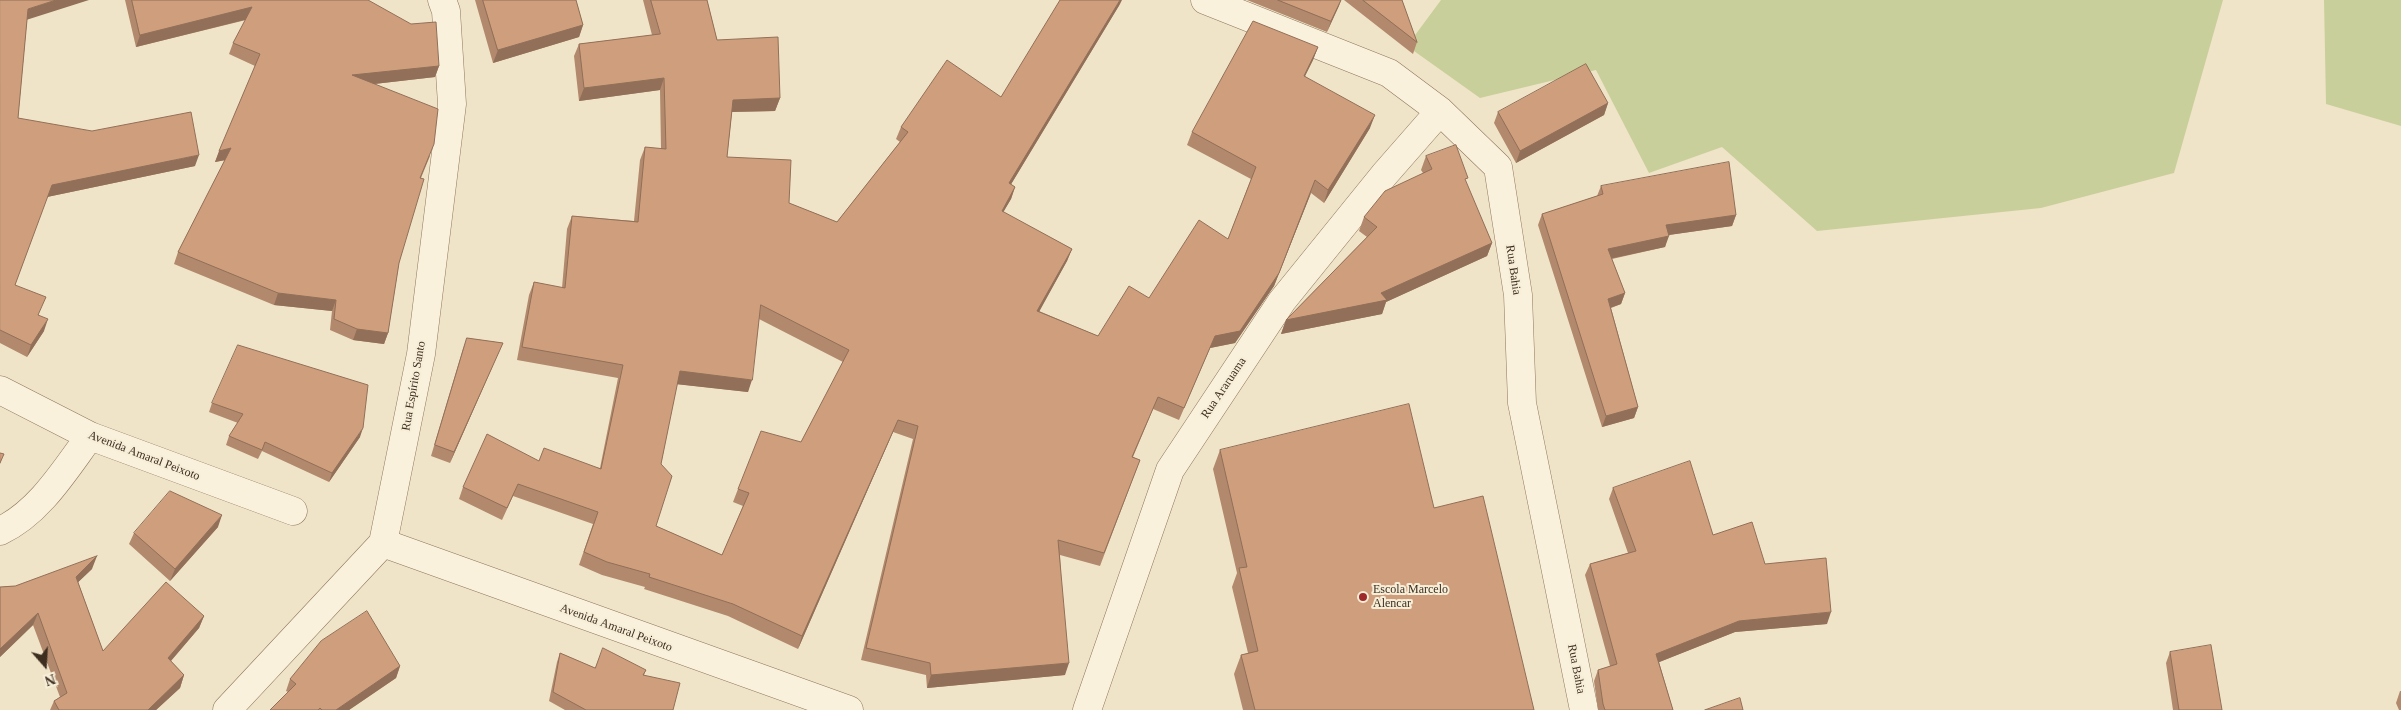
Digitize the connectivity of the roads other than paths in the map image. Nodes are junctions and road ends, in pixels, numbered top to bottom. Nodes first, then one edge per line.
1 (442, 0) edge
2 (1205, 0) edge
3 (1440, 111) junction
4 (0, 390) edge
5 (90, 436) junction
6 (293, 511) dead end
7 (0, 531) edge
8 (383, 544) junction
9 (227, 710) edge
10 (849, 710) edge
11 (1087, 710) edge
12 (1584, 710) edge

1 - 8 street, Rua Espírito Santo
2 - 3 street, Rua Bahia
3 - 11 street, Rua Araruama
3 - 12 street, Rua Bahia
4 - 5 street, Avenida Amaral Peixoto
5 - 6 street, Avenida Amaral Peixoto
5 - 7 street
8 - 9 street
8 - 10 street, Avenida Amaral Peixoto

